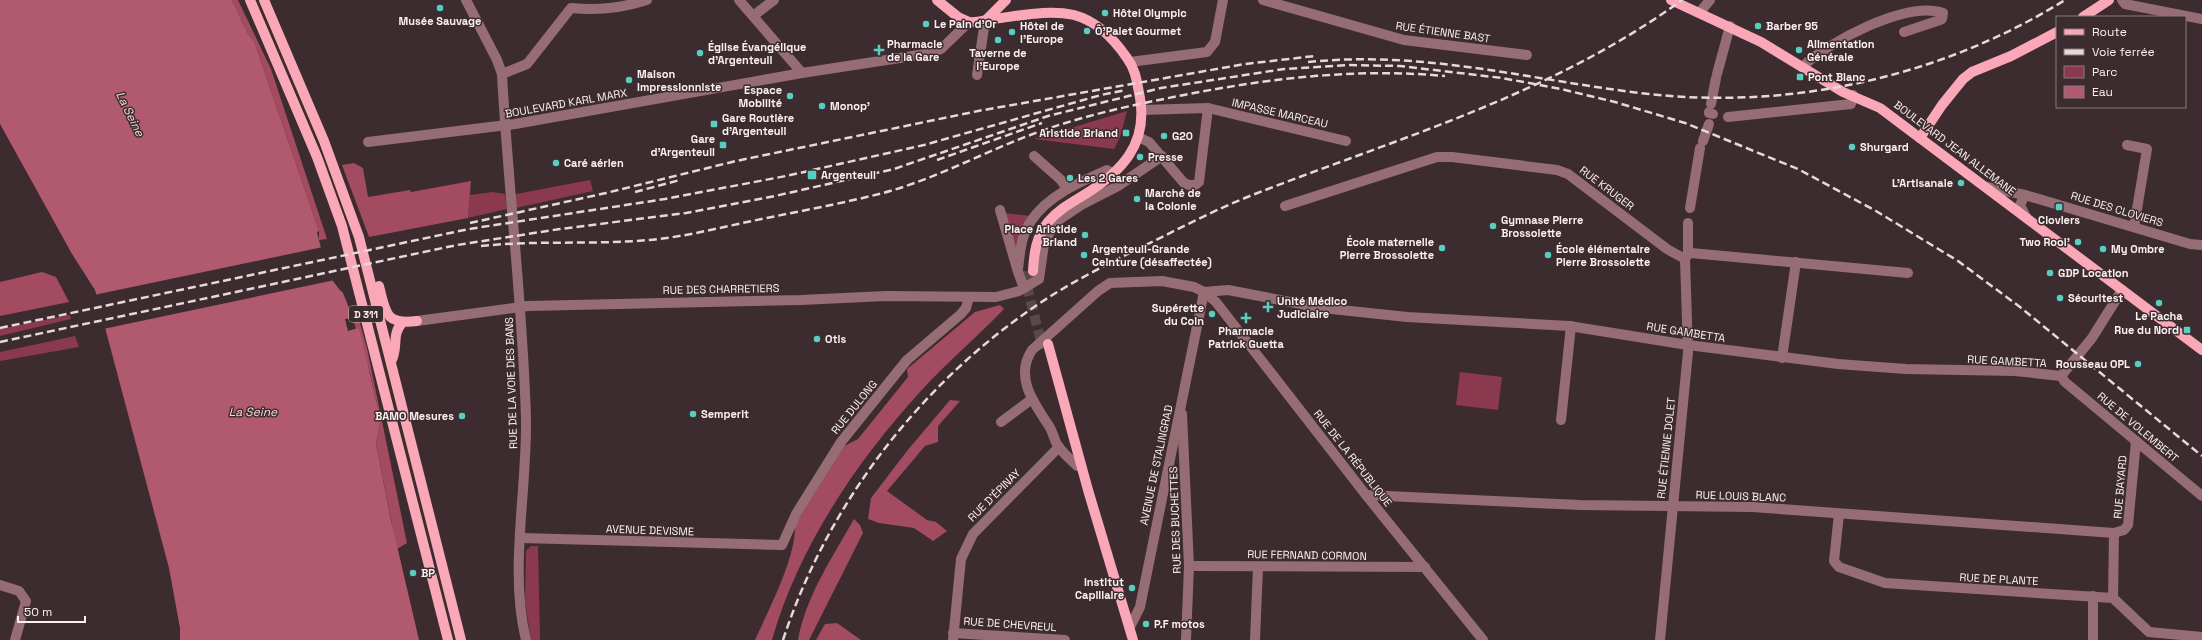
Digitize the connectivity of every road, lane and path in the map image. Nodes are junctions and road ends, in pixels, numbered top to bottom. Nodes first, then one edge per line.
1 (250, 0) edge
2 (264, 0) edge
3 (466, 0) edge
4 (647, 0) edge
5 (739, 0) edge
6 (774, 0) edge
7 (937, 0) edge
8 (1006, 0) edge
9 (1010, 0) edge
10 (1223, 0) edge
11 (1263, 0) edge
12 (1671, 0) edge
13 (1710, 0) edge
14 (2109, 0) edge
15 (2122, 0) edge
16 (569, 4) edge
17 (1700, 12) junction
18 (753, 16) junction
19 (1015, 16) junction
20 (2085, 16) edge
21 (2202, 19) edge
22 (985, 20) junction
23 (969, 22) junction
24 (1730, 26) junction
25 (1904, 32) dead end
26 (2056, 33) edge
27 (1527, 55) dead end
28 (1130, 62) junction
29 (1802, 67) junction
30 (802, 73) junction
31 (502, 74) junction
32 (978, 75) dead end
33 (1853, 95) junction
34 (1208, 108) junction
35 (1142, 110) junction
36 (1711, 110) dead end
37 (1728, 117) dead end
38 (1709, 124) dead end
39 (505, 126) junction
40 (1138, 137) junction
41 (1920, 138) junction
42 (1346, 141) dead end
43 (368, 142) dead end
44 (2127, 145) dead end
45 (1034, 156) dead end
46 (1162, 156) junction
47 (1126, 160) junction
48 (1112, 172) junction
49 (1987, 187) junction
50 (1067, 189) junction
51 (2025, 195) junction
52 (1285, 206) dead end
53 (1690, 208) dead end
54 (1000, 210) dead end
55 (2026, 217) junction
56 (1688, 223) dead end
57 (2134, 227) junction
58 (2202, 245) edge
59 (1686, 256) junction
60 (366, 262) junction
61 (1796, 262) junction
62 (1026, 270) junction
63 (1908, 273) dead end
64 (1024, 288) junction
65 (2122, 290) junction
66 (1204, 292) junction
67 (969, 297) junction
68 (520, 307) junction
69 (417, 321) joint
70 (402, 323) junction
71 (1571, 326) junction
72 (1688, 345) junction
73 (2202, 350) edge
74 (1782, 358) junction
75 (391, 362) junction
76 (2065, 372) junction
77 (1032, 399) junction
78 (1182, 400) junction
79 (1561, 420) dead end
80 (1001, 422) dead end
81 (2136, 441) junction
82 (1059, 447) junction
83 (1077, 466) junction
84 (1088, 490) junction
85 (1366, 495) junction
86 (2202, 496) edge
87 (1672, 506) junction
88 (1839, 514) junction
89 (2114, 533) junction
90 (521, 538) junction
91 (777, 546) joint
92 (1189, 566) junction
93 (1258, 567) junction
94 (1425, 567) junction
95 (0, 586) edge
96 (2094, 596) junction
97 (2113, 598) junction
98 (1130, 627) junction
99 (953, 636) edge
100 (2202, 637) edge
101 (15, 640) edge
102 (448, 640) edge
103 (461, 640) edge
104 (526, 640) edge
105 (1065, 640) edge
106 (1133, 640) edge
107 (1186, 640) edge
108 (1256, 640) edge
109 (1483, 640) edge
110 (1660, 640) edge
111 (2093, 640) edge

1 - 102 main road, D 311
2 - 60 main road, D 311
3 - 31 street, RUE DE LA VOIE DES BANS
4 - 16 street
5 - 18 street
6 - 18 street
7 - 23 main road
8 - 22 main road
9 - 19 main road
10 - 28 street
11 - 27 street, RUE ÉTIENNE BAST
12 - 17 main road, BOULEVARD JEAN ALLEMANE
13 - 17 street
14 - 20 main road
15 - 21 street
16 - 31 street
17 - 24 main road, BOULEVARD JEAN ALLEMANE
18 - 30 street
19 - 22 main road
19 - 28 main road
22 - 23 main road
22 - 32 street
23 - 30 street, BOULEVARD KARL MARX
24 - 29 main road, BOULEVARD JEAN ALLEMANE
24 - 36 street
25 - 29 street
26 - 41 main road
28 - 35 main road
29 - 33 main road, BOULEVARD JEAN ALLEMANE
30 - 39 street, BOULEVARD KARL MARX
31 - 39 street, RUE DE LA VOIE DES BANS
33 - 37 street
33 - 41 main road, BOULEVARD JEAN ALLEMANE
34 - 35 street, IMPASSE MARCEAU
34 - 42 street, IMPASSE MARCEAU
34 - 46 street
35 - 40 main road
38 - 53 street
39 - 43 street, BOULEVARD KARL MARX
39 - 68 street, RUE DE LA VOIE DES BANS
40 - 46 street
40 - 47 main road
41 - 49 main road, BOULEVARD JEAN ALLEMANE
44 - 57 street
45 - 50 street
46 - 64 street
47 - 48 main road
47 - 62 main road
48 - 50 street
48 - 62 main road
49 - 51 street, RUE DES CLOVIERS
49 - 55 main road, BOULEVARD JEAN ALLEMANE
50 - 62 street
51 - 55 street
51 - 57 street, RUE DES CLOVIERS
52 - 59 street, RUE KRUGER
54 - 62 street
55 - 65 main road, BOULEVARD JEAN ALLEMANE
56 - 59 street, RUE ÉTIENNE DOLET
57 - 58 street, RUE DES CLOVIERS
59 - 61 street, RUE KRUGER
59 - 72 street, RUE ÉTIENNE DOLET
60 - 70 main road
60 - 75 main road, D 311
61 - 63 street, RUE KRUGER
61 - 74 street
62 - 64 street
64 - 67 street, RUE DES CHARRETIERS
65 - 73 main road, BOULEVARD JEAN ALLEMANE
65 - 76 street
66 - 71 street, RUE GAMBETTA
66 - 77 street
66 - 78 street, AVENUE DE STALINGRAD
66 - 85 street, RUE DE LA RÉPUBLIQUE
67 - 68 street, RUE DES CHARRETIERS
67 - 91 street, RUE DULONG
68 - 69 street, RUE DES CHARRETIERS
68 - 90 street, RUE DE LA VOIE DES BANS
69 - 70 main road
70 - 75 main road
71 - 72 street, RUE GAMBETTA
71 - 79 street
72 - 74 street, RUE GAMBETTA
72 - 87 street, RUE ÉTIENNE DOLET
74 - 76 street, RUE GAMBETTA
75 - 103 main road, D 311
76 - 81 street, RUE DE VOLEMBERT
77 - 80 street
77 - 82 street
78 - 92 street, RUE DES BUCHETTES
78 - 98 street, AVENUE DE STALINGRAD
81 - 86 street, RUE DE VOLEMBERT
81 - 89 street, RUE BAYARD
82 - 83 street
82 - 99 street, RUE D'ÉPINAY
83 - 84 main road
83 - 84 main road
84 - 98 main road
85 - 87 street, RUE LOUIS BLANC
85 - 94 street, RUE DE LA RÉPUBLIQUE
87 - 88 street, RUE LOUIS BLANC
87 - 110 street, RUE ÉTIENNE DOLET
88 - 89 street, RUE LOUIS BLANC
88 - 96 street, RUE DE PLANTE
89 - 97 street, RUE BAYARD
90 - 91 street, AVENUE DEVISME
90 - 104 street, RUE DE LA VOIE DES BANS
92 - 93 street, RUE FERNAND CORMON
92 - 107 street, RUE DES BUCHETTES
93 - 94 street, RUE FERNAND CORMON
93 - 108 street
94 - 109 street, RUE DE LA RÉPUBLIQUE
95 - 101 street
96 - 97 street, RUE DE PLANTE
96 - 111 street
97 - 100 street
98 - 106 main road
99 - 105 street, RUE DE CHEVREUL

